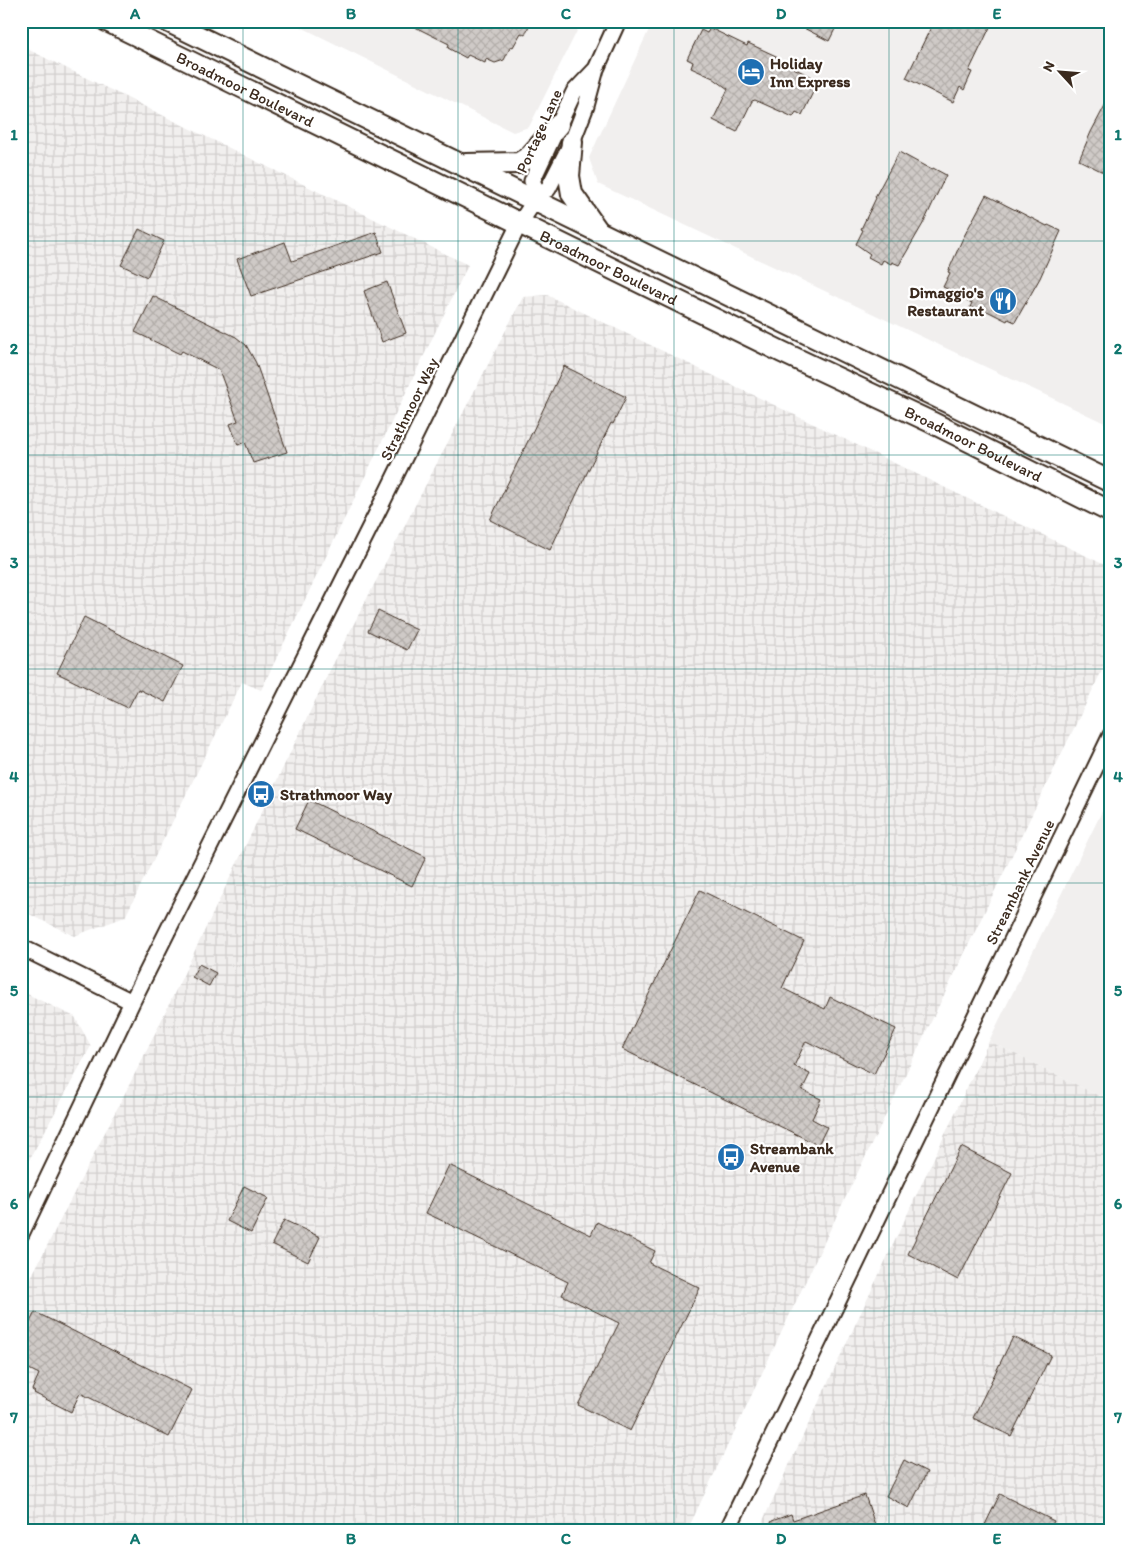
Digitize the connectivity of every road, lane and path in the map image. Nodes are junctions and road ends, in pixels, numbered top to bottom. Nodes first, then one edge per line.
1 (107, 21) edge
2 (167, 21) edge
3 (618, 21) edge
4 (596, 69) junction
5 (558, 125) junction
6 (572, 142) junction
7 (461, 164) junction
8 (536, 197) junction
9 (518, 224) junction
10 (600, 233) junction
11 (1111, 482) edge
12 (1111, 512) edge
13 (1111, 735) edge
14 (21, 947) edge
15 (132, 1002) junction
16 (21, 1234) edge
17 (727, 1531) edge

1 - 9 main road, Broadmoor Boulevard
2 - 7 main road, Broadmoor Boulevard
3 - 4 street, Portage Lane
4 - 5 street, Portage Lane
4 - 6 street, Portage Lane
5 - 7 main road
5 - 8 street, Portage Lane
6 - 8 street, Portage Lane
6 - 10 main road
7 - 8 main road, Broadmoor Boulevard
8 - 9 street, Strathmoor Way
8 - 10 main road, Broadmoor Boulevard
9 - 12 main road, Broadmoor Boulevard
9 - 15 street, Strathmoor Way
10 - 11 main road, Broadmoor Boulevard
13 - 17 street, Streambank Avenue
14 - 15 street
15 - 16 street, Strathmoor Way

